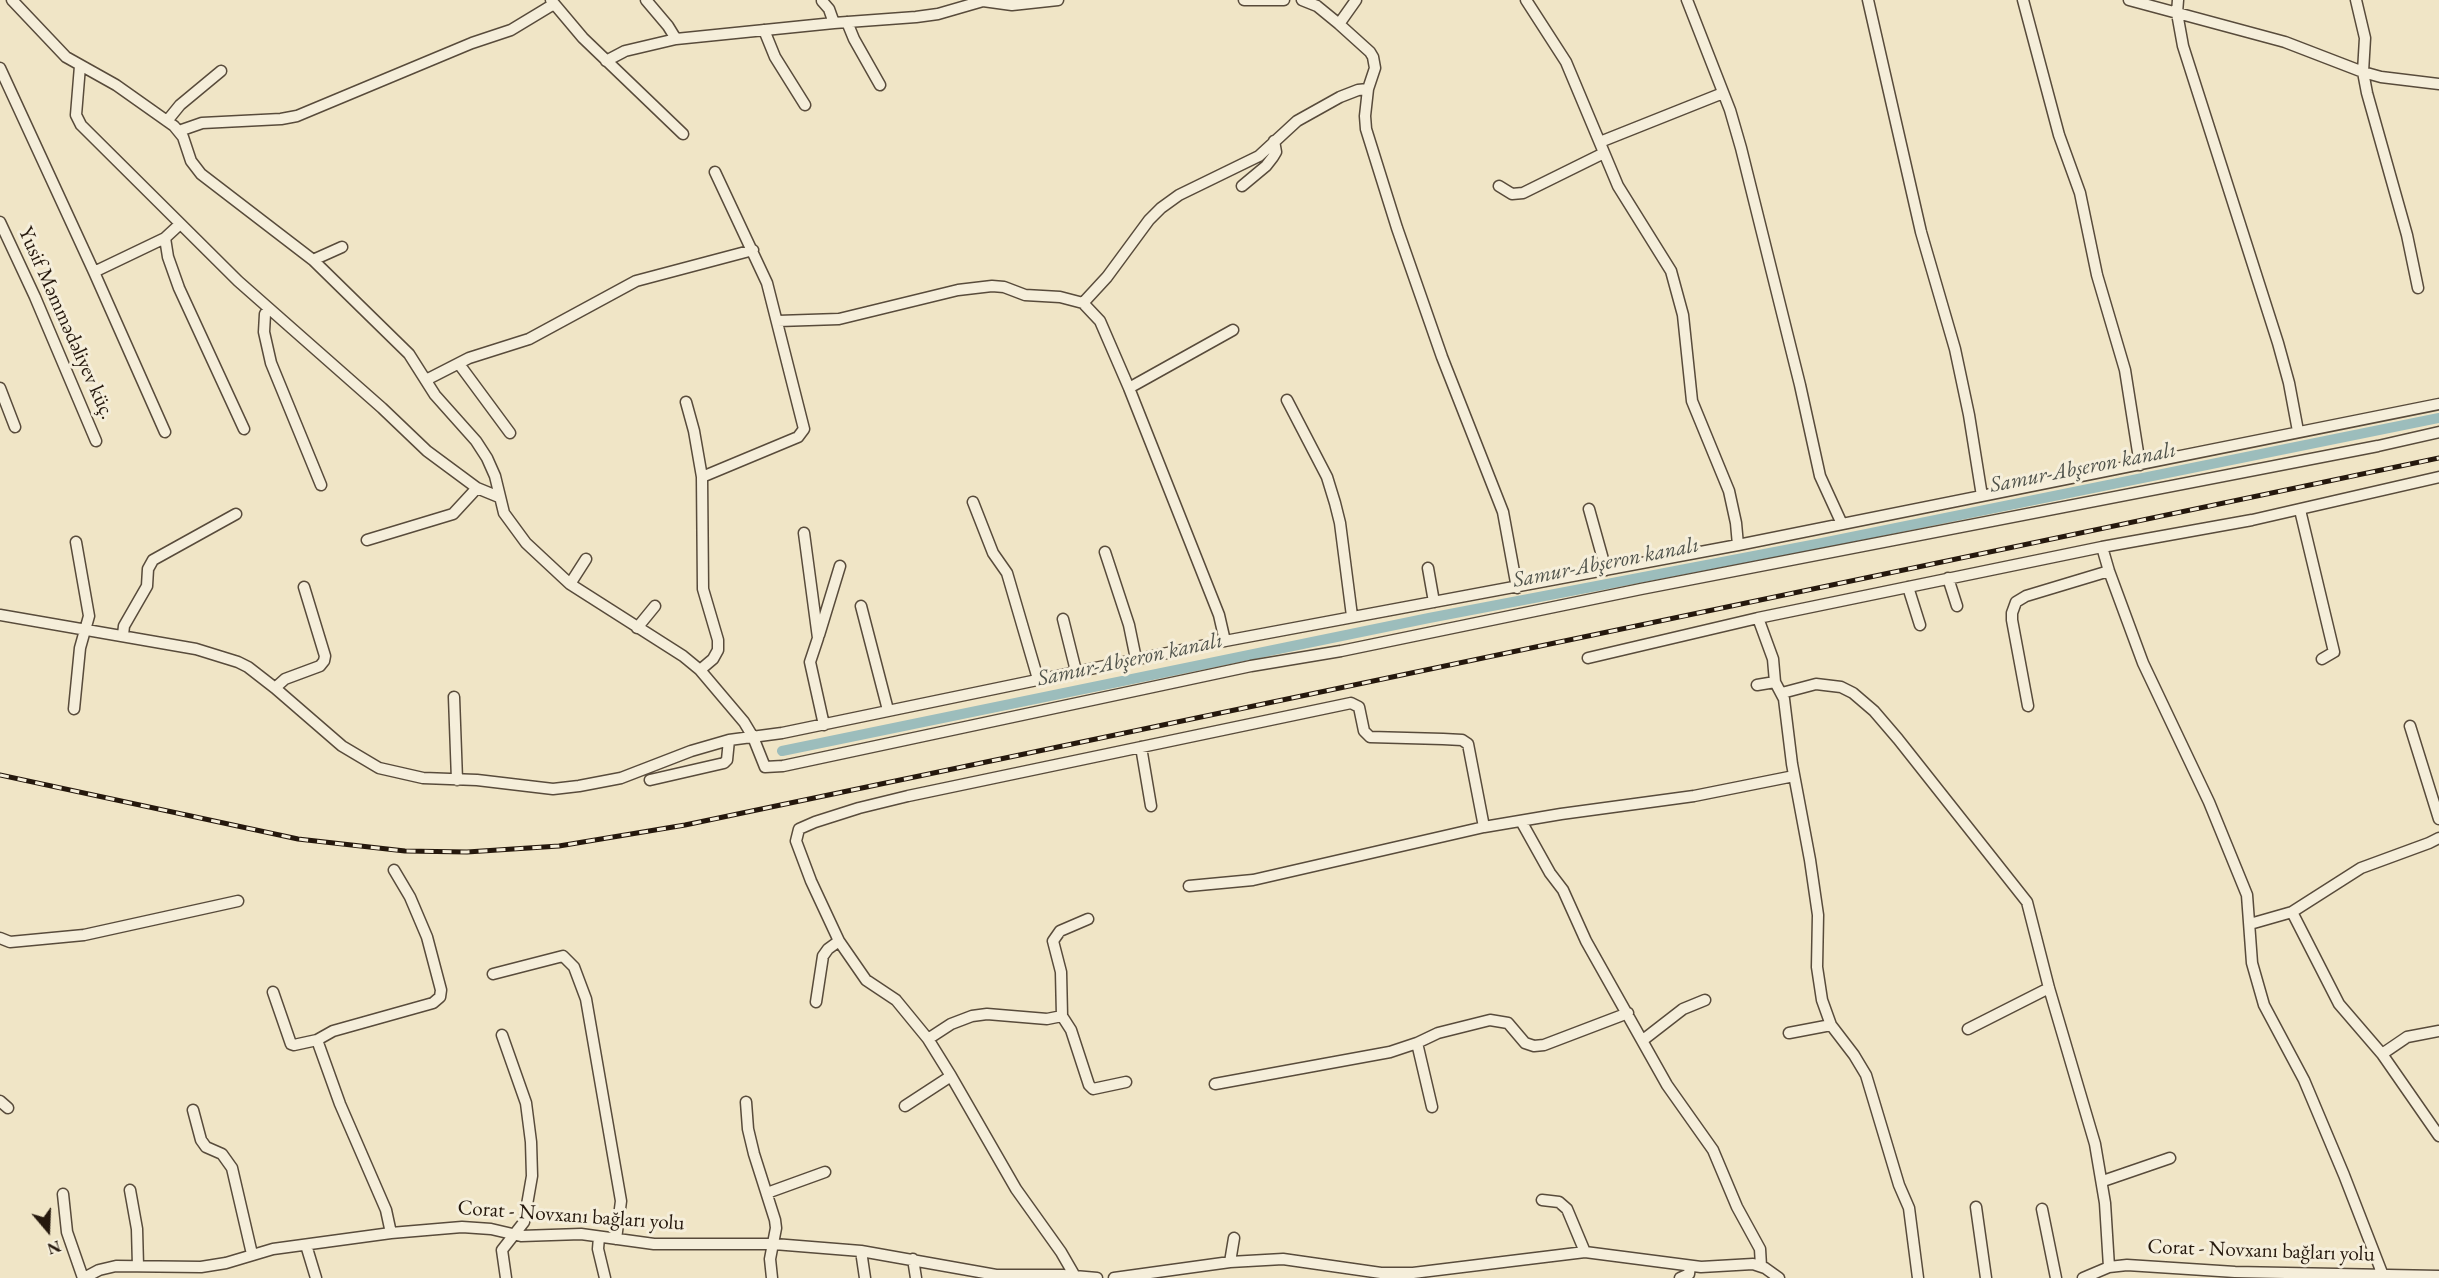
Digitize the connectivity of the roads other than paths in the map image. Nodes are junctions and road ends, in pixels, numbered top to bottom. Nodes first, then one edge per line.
1 (12, 0) edge
2 (646, 0) edge
3 (1058, 0) edge
4 (1244, 0) edge
5 (1284, 0) edge
6 (1302, 0) edge
7 (1356, 0) edge
8 (1526, 0) edge
9 (1687, 0) edge
10 (1868, 0) edge
11 (2023, 0) edge
12 (2128, 0) edge
13 (2178, 0) edge
14 (2356, 0) edge
15 (822, 1) edge
16 (553, 2) edge
17 (2177, 13) junction
18 (834, 22) junction
19 (847, 22) junction
20 (1339, 24) junction
21 (764, 30) junction
22 (676, 39) junction
23 (606, 61) junction
24 (80, 66) junction
25 (0, 68) edge
26 (221, 71) dead end
27 (2363, 72) junction
28 (2439, 84) edge
29 (880, 85) dead end
30 (1368, 89) junction
31 (1723, 93) junction
32 (805, 105) dead end
33 (166, 121) junction
34 (179, 131) junction
35 (683, 134) dead end
36 (1274, 141) junction
37 (1600, 142) junction
38 (1604, 153) junction
39 (715, 172) dead end
40 (1242, 186) dead end
41 (1499, 186) dead end
42 (0, 222) edge
43 (179, 225) junction
44 (165, 238) junction
45 (342, 247) dead end
46 (753, 250) junction
47 (313, 260) junction
48 (94, 273) junction
49 (2418, 288) dead end
50 (1083, 303) junction
51 (268, 309) junction
52 (778, 321) junction
53 (1233, 330) dead end
54 (459, 364) junction
55 (426, 380) junction
56 (0, 388) edge
57 (1129, 388) junction
58 (1287, 400) dead end
59 (686, 402) dead end
60 (2439, 404) edge
61 (15, 427) dead end
62 (244, 429) dead end
63 (2298, 431) junction
64 (165, 432) dead end
65 (2439, 432) edge
66 (510, 433) dead end
67 (96, 441) dead end
68 (2140, 465) junction
69 (702, 477) junction
70 (2439, 477) edge
71 (321, 485) dead end
72 (477, 488) junction
73 (1982, 496) junction
74 (499, 497) junction
75 (973, 502) dead end
76 (1589, 509) dead end
77 (2300, 510) junction
78 (236, 514) dead end
79 (1842, 524) junction
80 (804, 533) dead end
81 (367, 540) dead end
82 (76, 542) dead end
83 (1738, 545) junction
84 (2102, 547) junction
85 (1105, 552) dead end
86 (586, 559) dead end
87 (840, 566) dead end
88 (1428, 568) dead end
89 (1606, 570) junction
90 (2109, 571) junction
91 (1948, 578) junction
92 (570, 584) junction
93 (304, 587) dead end
94 (1908, 587) junction
95 (1517, 588) junction
96 (1434, 602) junction
97 (656, 606) dead end
98 (861, 606) dead end
99 (1957, 606) dead end
100 (0, 615) edge
101 (1352, 616) junction
102 (1758, 618) junction
103 (1063, 619) dead end
104 (1920, 625) dead end
105 (637, 627) junction
106 (87, 629) junction
107 (123, 635) junction
108 (818, 638) junction
109 (1225, 641) junction
110 (1588, 658) dead end
111 (1136, 659) junction
112 (2322, 659) dead end
113 (700, 670) junction
114 (1076, 671) junction
115 (1038, 679) junction
116 (1775, 682) junction
117 (1757, 685) dead end
118 (275, 688) junction
119 (1782, 693) junction
120 (454, 697) dead end
121 (2028, 706) dead end
122 (74, 709) dead end
123 (888, 710) junction
124 (824, 724) junction
125 (2410, 726) dead end
126 (753, 737) junction
127 (729, 740) junction
128 (1141, 747) junction
129 (1794, 776) junction
130 (457, 780) junction
131 (650, 780) dead end
132 (1151, 806) dead end
133 (2439, 819) edge
134 (1521, 821) junction
135 (1484, 827) junction
136 (2439, 837) edge
137 (394, 870) dead end
138 (1189, 886) dead end
139 (238, 901) dead end
140 (2292, 912) junction
141 (1088, 919) dead end
142 (2250, 924) junction
143 (0, 938) edge
144 (839, 941) junction
145 (493, 974) dead end
146 (2049, 988) junction
147 (273, 992) dead end
148 (1705, 1000) dead end
149 (816, 1002) dead end
150 (1628, 1013) junction
151 (1062, 1016) junction
152 (1831, 1025) junction
153 (1968, 1029) dead end
154 (2439, 1031) edge
155 (1789, 1033) dead end
156 (502, 1035) dead end
157 (928, 1039) junction
158 (317, 1040) junction
159 (1643, 1040) junction
160 (1417, 1043) junction
161 (2382, 1053) junction
162 (951, 1076) junction
163 (1126, 1082) dead end
164 (1215, 1084) dead end
165 (746, 1102) dead end
166 (906, 1106) dead end
167 (1432, 1107) dead end
168 (193, 1110) dead end
169 (2439, 1136) edge
170 (2170, 1158) dead end
171 (825, 1172) dead end
172 (2103, 1181) junction
173 (130, 1190) dead end
174 (767, 1193) junction
175 (63, 1194) dead end
176 (1542, 1200) dead end
177 (1976, 1207) dead end
178 (2042, 1209) dead end
179 (391, 1233) junction
180 (516, 1235) junction
181 (599, 1237) junction
182 (1234, 1238) dead end
183 (616, 1239) junction
184 (774, 1244) junction
185 (306, 1245) junction
186 (861, 1251) junction
187 (1585, 1252) junction
188 (252, 1254) junction
189 (913, 1259) junction
190 (1230, 1262) junction
191 (138, 1266) junction
192 (1761, 1266) junction
193 (2109, 1267) junction
194 (1202, 1272) edge
195 (108, 1273) edge
196 (167, 1273) edge
197 (1687, 1274) edge
198 (2235, 1275) edge
199 (2439, 1276) edge
200 (1076, 1277) edge
201 (2088, 1277) edge
202 (2383, 1277) edge
203 (83, 1278) edge
204 (316, 1278) edge
205 (506, 1278) edge
206 (605, 1278) edge
207 (772, 1278) edge
208 (865, 1278) edge
209 (916, 1278) edge
210 (1096, 1278) edge
211 (1114, 1278) edge
212 (1779, 1278) edge
213 (1918, 1278) edge
214 (1986, 1278) edge
215 (2056, 1278) edge

1 - 24 street
2 - 22 street
3 - 19 street
4 - 5 street
6 - 20 street
7 - 20 street
8 - 37 street
9 - 31 street
10 - 73 street
11 - 68 street
12 - 17 street
13 - 17 street
14 - 27 street
15 - 18 street
16 - 23 street
16 - 34 street
17 - 27 street
17 - 63 street
18 - 19 street
18 - 21 street
19 - 29 street
20 - 30 street
21 - 22 street
21 - 32 street
22 - 23 street
23 - 35 street
24 - 33 street
24 - 43 street
25 - 48 street
26 - 33 street
27 - 28 street
27 - 49 street
30 - 36 street
30 - 95 street
31 - 37 street
31 - 79 street
33 - 34 street
34 - 47 street
36 - 40 street
36 - 50 street
37 - 38 street
38 - 41 street
38 - 83 street
39 - 46 street
42 - 67 street, Yusif Məmmədəliyev küç.
43 - 44 street
43 - 51 street
44 - 48 street
44 - 62 street
45 - 47 street
46 - 52 street
46 - 54 street
47 - 55 street
48 - 64 street
50 - 52 street
50 - 57 street
51 - 71 street
51 - 72 street
52 - 69 street
53 - 57 street
54 - 55 street
54 - 66 street
55 - 74 street
56 - 61 street
57 - 109 street
58 - 101 street
59 - 69 street
60 - 63 street
63 - 68 street
65 - 126 street
68 - 73 street
69 - 113 street
70 - 77 street
72 - 74 street
72 - 81 street
73 - 79 street
74 - 92 street
75 - 115 street
76 - 89 street
77 - 84 street
77 - 112 street
78 - 107 street
79 - 83 street
80 - 108 street
82 - 106 street
83 - 89 street
84 - 90 street
84 - 91 street
85 - 111 street
86 - 92 street
87 - 108 street
88 - 96 street
89 - 95 street
90 - 121 street
90 - 142 street
91 - 94 street
91 - 99 street
92 - 105 street
93 - 118 street
94 - 102 street
94 - 104 street
95 - 96 street
96 - 101 street
97 - 105 street
98 - 123 street
100 - 106 street
101 - 109 street
102 - 110 street
102 - 116 street
103 - 114 street
105 - 113 street
106 - 107 street
106 - 122 street
107 - 118 street
108 - 124 street
109 - 111 street
111 - 114 street
113 - 126 street
114 - 115 street
115 - 123 street
116 - 117 street
116 - 119 street
118 - 130 street
119 - 129 street
119 - 146 street
120 - 130 street
123 - 124 street
124 - 126 street
125 - 133 street
126 - 127 street
127 - 130 street
127 - 131 street
128 - 132 street
128 - 135 street
128 - 144 street
129 - 134 street
129 - 152 street
134 - 135 street
134 - 150 street
135 - 138 street
136 - 140 street
137 - 158 street
139 - 143 street
140 - 142 street
140 - 161 street
141 - 151 street
142 - 202 street
144 - 149 street
144 - 157 street
145 - 183 street
146 - 153 street
146 - 172 street
147 - 158 street
148 - 159 street
150 - 159 street
150 - 160 street
151 - 157 street
151 - 163 street
152 - 155 street
152 - 213 street
154 - 161 street
156 - 180 street
157 - 162 street
158 - 179 street
159 - 192 street
160 - 164 street
160 - 167 street
161 - 169 street
162 - 166 street
162 - 200 street
165 - 174 street
168 - 188 street
170 - 172 street
171 - 174 street
172 - 193 street
173 - 191 street
174 - 184 street
175 - 203 street
176 - 187 street
177 - 214 street
178 - 215 street
179 - 180 street, Corat - Novxanı bağları yolu
179 - 185 street, Corat - Novxanı bağları yolu
180 - 181 street, Corat - Novxanı bağları yolu
180 - 205 street
181 - 183 street, Corat - Novxanı bağları yolu
181 - 206 street
182 - 190 street
183 - 184 street, Corat - Novxanı bağları yolu
184 - 186 street, Corat - Novxanı bağları yolu
184 - 207 street
185 - 188 street, Corat - Novxanı bağları yolu
185 - 204 street
186 - 189 street, Corat - Novxanı bağları yolu
186 - 208 street
187 - 190 street
187 - 197 street
188 - 196 street, Corat - Novxanı bağları yolu
189 - 200 street, Corat - Novxanı bağları yolu
189 - 209 street
190 - 194 street
191 - 195 street, Corat - Novxanı bağları yolu
191 - 196 street, Corat - Novxanı bağları yolu
192 - 197 street
192 - 212 street
193 - 198 street, Corat - Novxanı bağları yolu
193 - 201 street, Corat - Novxanı bağları yolu
194 - 211 street
195 - 203 street, Corat - Novxanı bağları yolu
198 - 202 street, Corat - Novxanı bağları yolu
199 - 202 street, Corat - Novxanı bağları yolu
200 - 210 street, Corat - Novxanı bağları yolu

